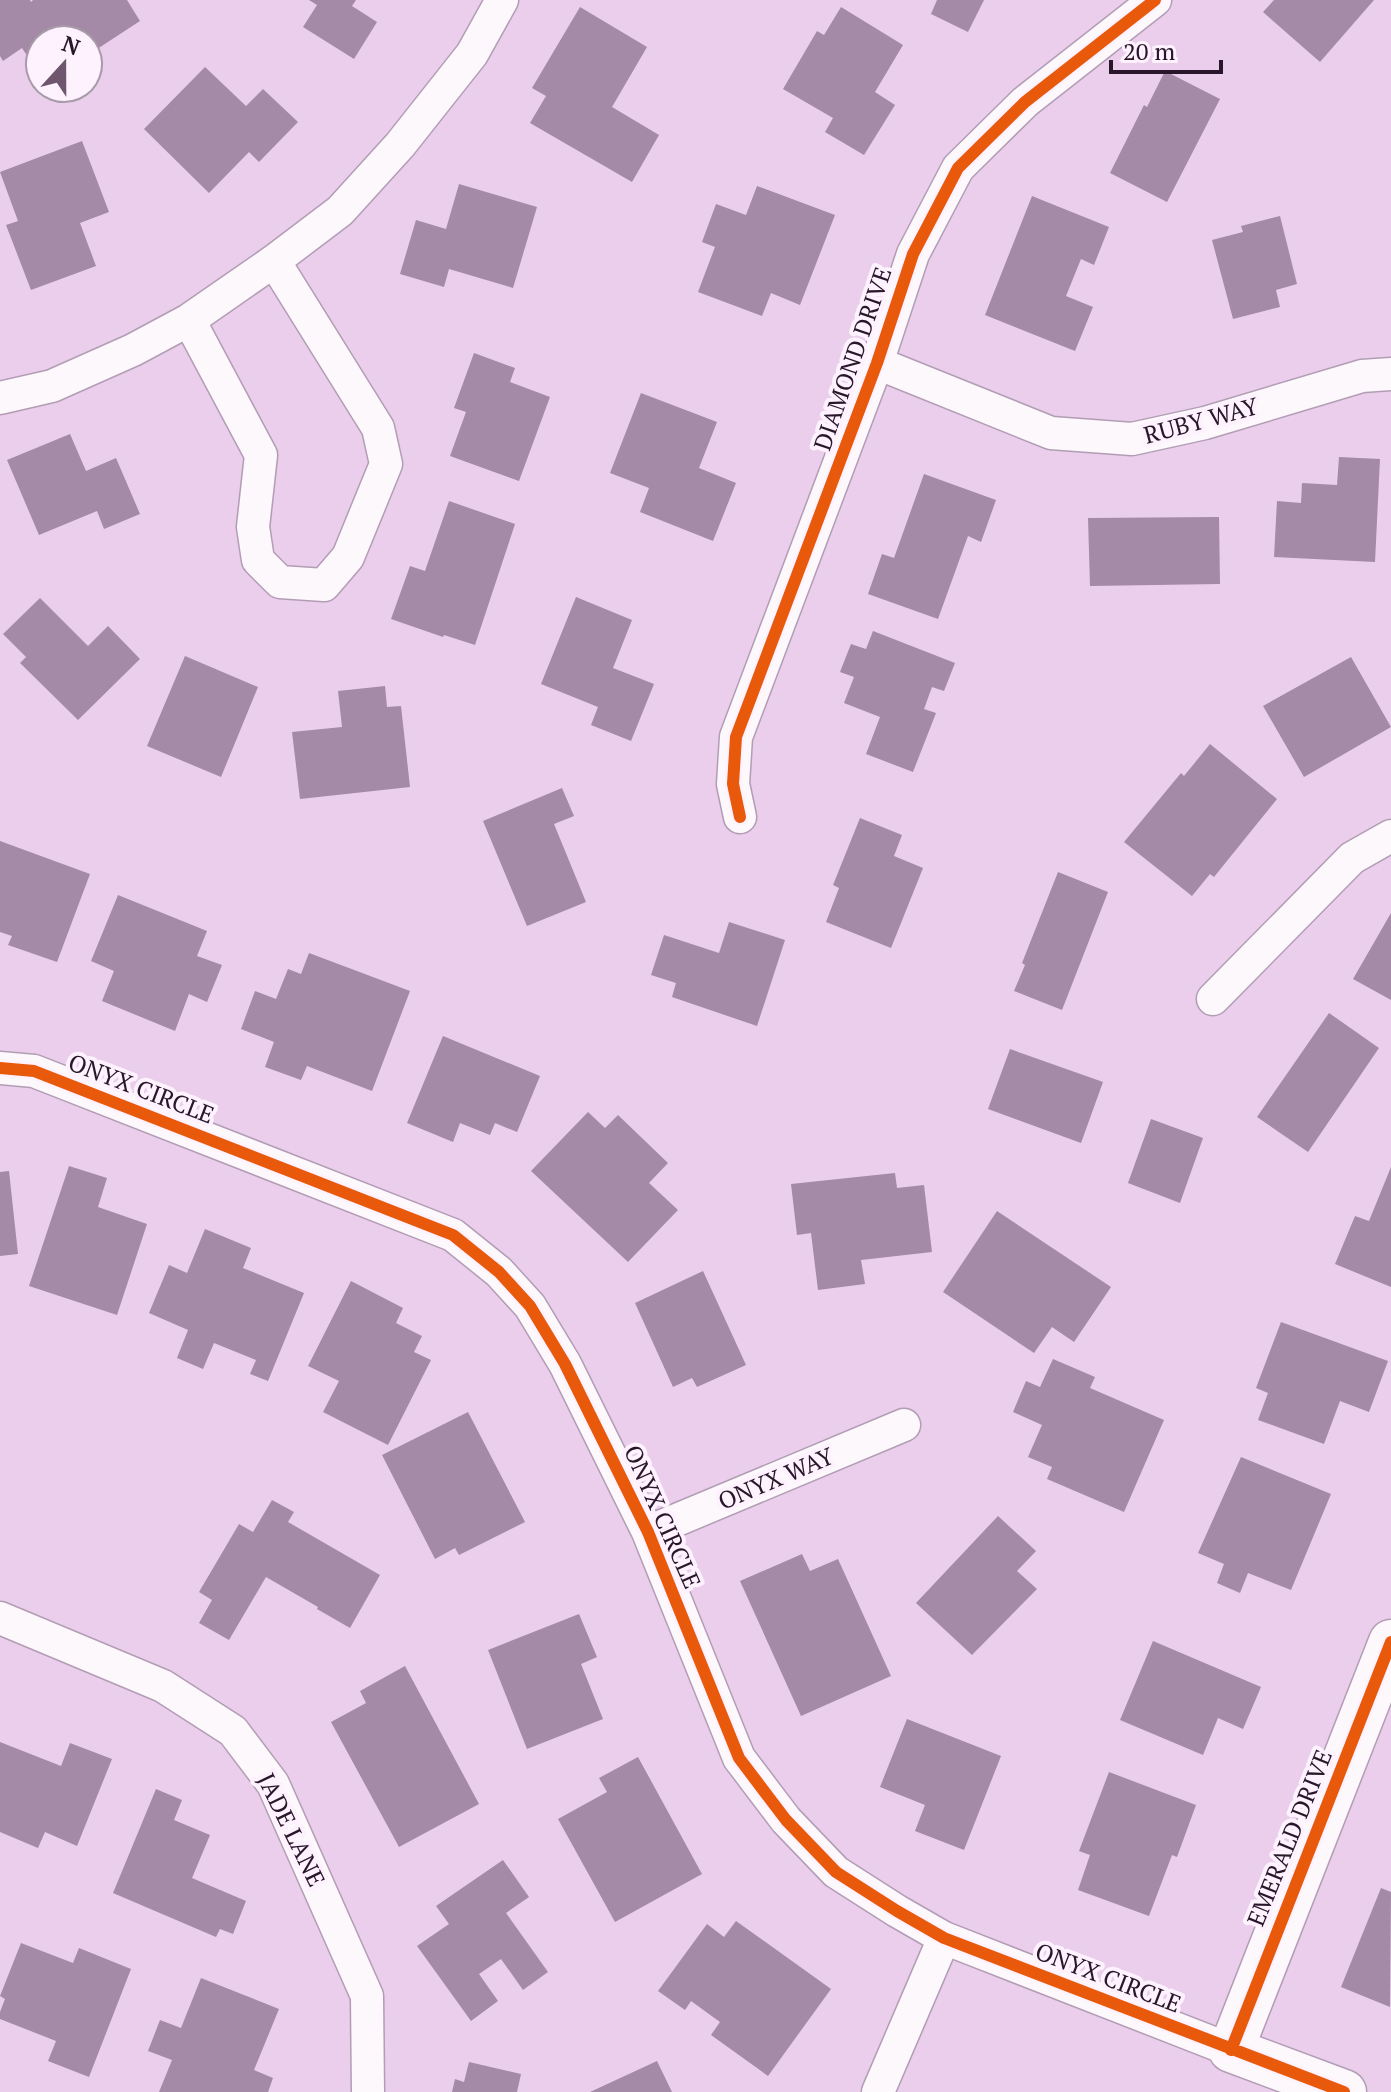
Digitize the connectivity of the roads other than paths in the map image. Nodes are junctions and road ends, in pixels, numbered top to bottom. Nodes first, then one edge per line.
1 (502, 0) edge
2 (1155, 0) edge
3 (274, 261) junction
4 (189, 320) junction
5 (877, 363) junction
6 (1391, 374) edge
7 (0, 398) edge
8 (740, 817) dead end
9 (1391, 836) edge
10 (1213, 999) dead end
11 (0, 1068) edge
12 (904, 1425) dead end
13 (648, 1532) junction
14 (0, 1618) edge
15 (1391, 1642) edge
16 (944, 1938) junction
17 (1231, 2050) junction
18 (368, 2092) edge
19 (878, 2092) edge
20 (1344, 2092) edge

1 - 3 street
2 - 5 street, DIAMOND DRIVE
3 - 4 street
3 - 4 street
4 - 7 street
5 - 6 street, RUBY WAY
5 - 8 street, DIAMOND DRIVE
9 - 10 street
11 - 13 street, ONYX CIRCLE
12 - 13 street, ONYX WAY
13 - 16 street, ONYX CIRCLE
14 - 18 street, JADE LANE
15 - 17 street, EMERALD DRIVE
16 - 17 street, ONYX CIRCLE
16 - 19 street
17 - 20 street

